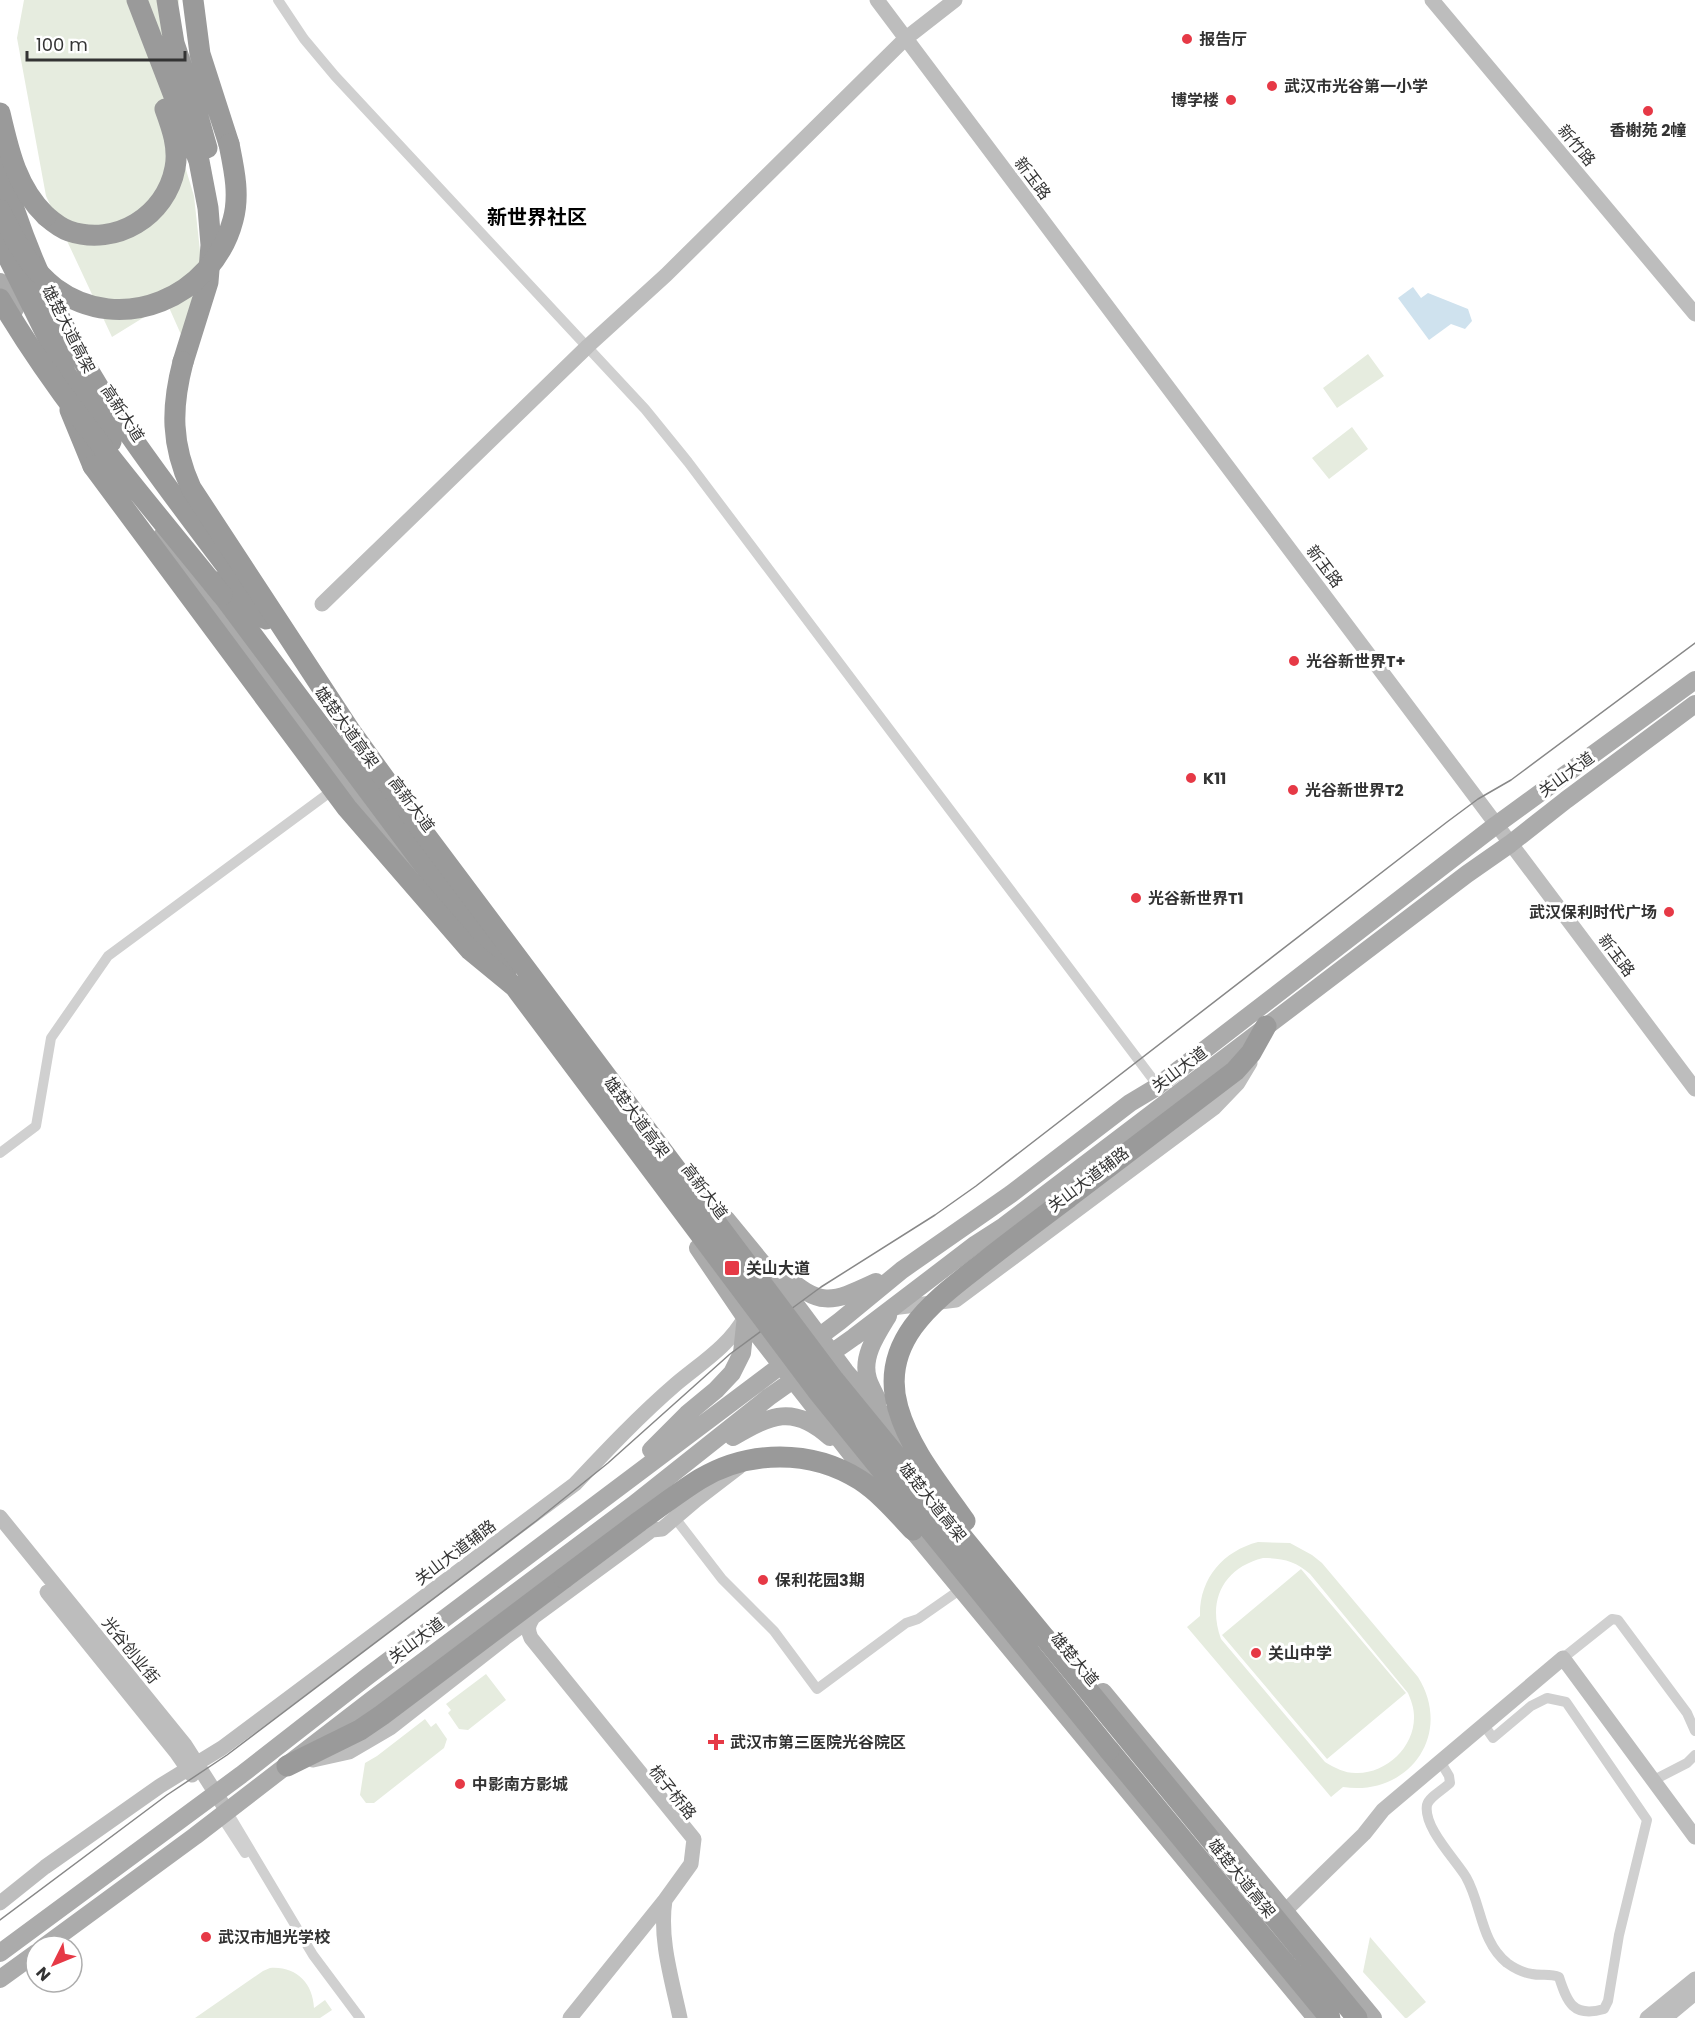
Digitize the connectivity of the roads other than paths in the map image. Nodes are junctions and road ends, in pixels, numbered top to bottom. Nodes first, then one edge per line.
1 (122, 0) edge
2 (137, 0) edge
3 (166, 0) edge
4 (193, 0) edge
5 (278, 0) edge
6 (877, 0) edge
7 (955, 0) edge
8 (1432, 0) edge
9 (905, 39) junction
10 (0, 113) edge
11 (0, 131) edge
12 (0, 162) edge
13 (0, 210) edge
14 (0, 241) edge
15 (0, 282) edge
16 (208, 282) junction
17 (0, 299) edge
18 (1695, 314) edge
19 (588, 346) junction
20 (57, 379) junction
21 (222, 594) junction
22 (322, 604) dead end
23 (1695, 680) edge
24 (1695, 704) edge
25 (351, 732) junction
26 (344, 782) junction
27 (1496, 825) junction
28 (1510, 844) junction
29 (515, 987) junction
30 (1266, 1026) junction
31 (1158, 1086) junction
32 (1695, 1089) edge
33 (0, 1153) edge
34 (740, 1238) junction
35 (902, 1270) junction
36 (786, 1292) joint
37 (892, 1308) junction
38 (748, 1321) junction
39 (819, 1336) junction
40 (832, 1353) junction
41 (781, 1364) junction
42 (794, 1380) junction
43 (888, 1421) junction
44 (851, 1455) junction
45 (677, 1469) junction
46 (621, 1486) junction
47 (878, 1488) junction
48 (696, 1500) junction
49 (633, 1505) junction
50 (0, 1517) edge
51 (675, 1518) junction
52 (652, 1530) junction
53 (0, 1534) edge
54 (961, 1589) junction
55 (534, 1616) junction
56 (505, 1638) junction
57 (1045, 1638) junction
58 (1563, 1658) junction
59 (1484, 1725) junction
60 (1695, 1731) edge
61 (1109, 1750) junction
62 (1695, 1755) edge
63 (1440, 1761) junction
64 (192, 1766) junction
65 (287, 1766) junction
66 (1654, 1780) junction
67 (212, 1796) junction
68 (224, 1814) junction
69 (1695, 1837) edge
70 (665, 1900) junction
71 (0, 1903) edge
72 (1285, 1911) junction
73 (61, 1934) edge
74 (630, 1942) junction
75 (0, 1953) edge
76 (24, 1962) edge
77 (1695, 1978) edge
78 (0, 1979) edge
79 (1695, 1993) edge
80 (354, 2018) edge
81 (360, 2018) edge
82 (560, 2018) edge
83 (570, 2018) edge
84 (674, 2018) edge
85 (680, 2018) edge
86 (1316, 2018) edge
87 (1330, 2018) edge
88 (1357, 2018) edge
89 (1373, 2018) edge
90 (1647, 2018) edge
91 (1665, 2018) edge

1 - 10 highway, bridge
2 - 16 highway, bridge
3 - 16 highway, bridge
4 - 13 highway, bridge
5 - 19 street
6 - 9 street, 新玉路
7 - 9 street
8 - 18 street, 新竹路
9 - 19 street
9 - 27 street, 新玉路
11 - 34 main road, 高新大道
12 - 25 highway, 雄楚大道高架, bridge
14 - 21 highway, 雄楚大道高架, bridge
15 - 20 main road
16 - 25 highway, bridge
17 - 21 highway, bridge
19 - 22 street
19 - 31 street
20 - 26 main road
20 - 29 highway, bridge
21 - 29 highway, 雄楚大道高架, bridge
23 - 27 main road, 关山大道
24 - 28 main road, 关山大道
25 - 57 highway, 雄楚大道高架, bridge
26 - 33 street
26 - 38 main road
27 - 28 street, 新玉路
27 - 31 main road, 关山大道
28 - 30 main road, 关山大道
28 - 32 street, 新玉路
29 - 61 highway, 雄楚大道高架, bridge
30 - 37 main road, 关山大道
30 - 37 street, 关山大道辅路
30 - 57 highway, bridge
31 - 35 main road, 关山大道
34 - 35 main road
34 - 36 main road, 高新大道
35 - 39 main road, 关山大道
36 - 39 main road, 雄楚大道
37 - 40 main road, 关山大道
37 - 43 main road
38 - 41 main road
38 - 46 main road
38 - 64 street, 关山大道辅路
39 - 40 main road, 雄楚大道
39 - 41 main road, 关山大道
40 - 42 main road, 关山大道
40 - 43 main road, 雄楚大道
41 - 42 main road
41 - 46 main road, 关山大道
42 - 44 main road
42 - 45 main road, 关山大道
43 - 72 main road, 雄楚大道
44 - 45 main road
44 - 47 main road
45 - 48 main road
45 - 49 main road, 关山大道
46 - 67 main road, 关山大道
47 - 48 street
47 - 54 main road
48 - 51 street
49 - 52 main road
49 - 65 main road, 关山大道
50 - 64 street, 光谷创业街
51 - 52 street
51 - 54 street
52 - 55 street
53 - 64 street, 光谷创业街
54 - 86 main road
55 - 56 street
55 - 70 street
56 - 65 street
56 - 82 street, 梳子桥路
57 - 88 highway, 雄楚大道高架
58 - 59 street
58 - 60 street
58 - 66 street
59 - 63 street
59 - 63 street
61 - 65 highway, bridge
61 - 87 highway, 雄楚大道高架
62 - 66 street
63 - 72 street
64 - 67 street, 光谷创业街
64 - 71 street, 关山大道辅路
65 - 68 main road, 关山大道
66 - 69 street
67 - 68 street, 光谷创业街
67 - 75 main road, 关山大道
68 - 73 main road, 关山大道
68 - 80 street
68 - 81 street
70 - 74 street
70 - 85 street
72 - 89 main road, 雄楚大道
74 - 83 street
74 - 84 street
76 - 78 main road
77 - 90 street
79 - 91 street

